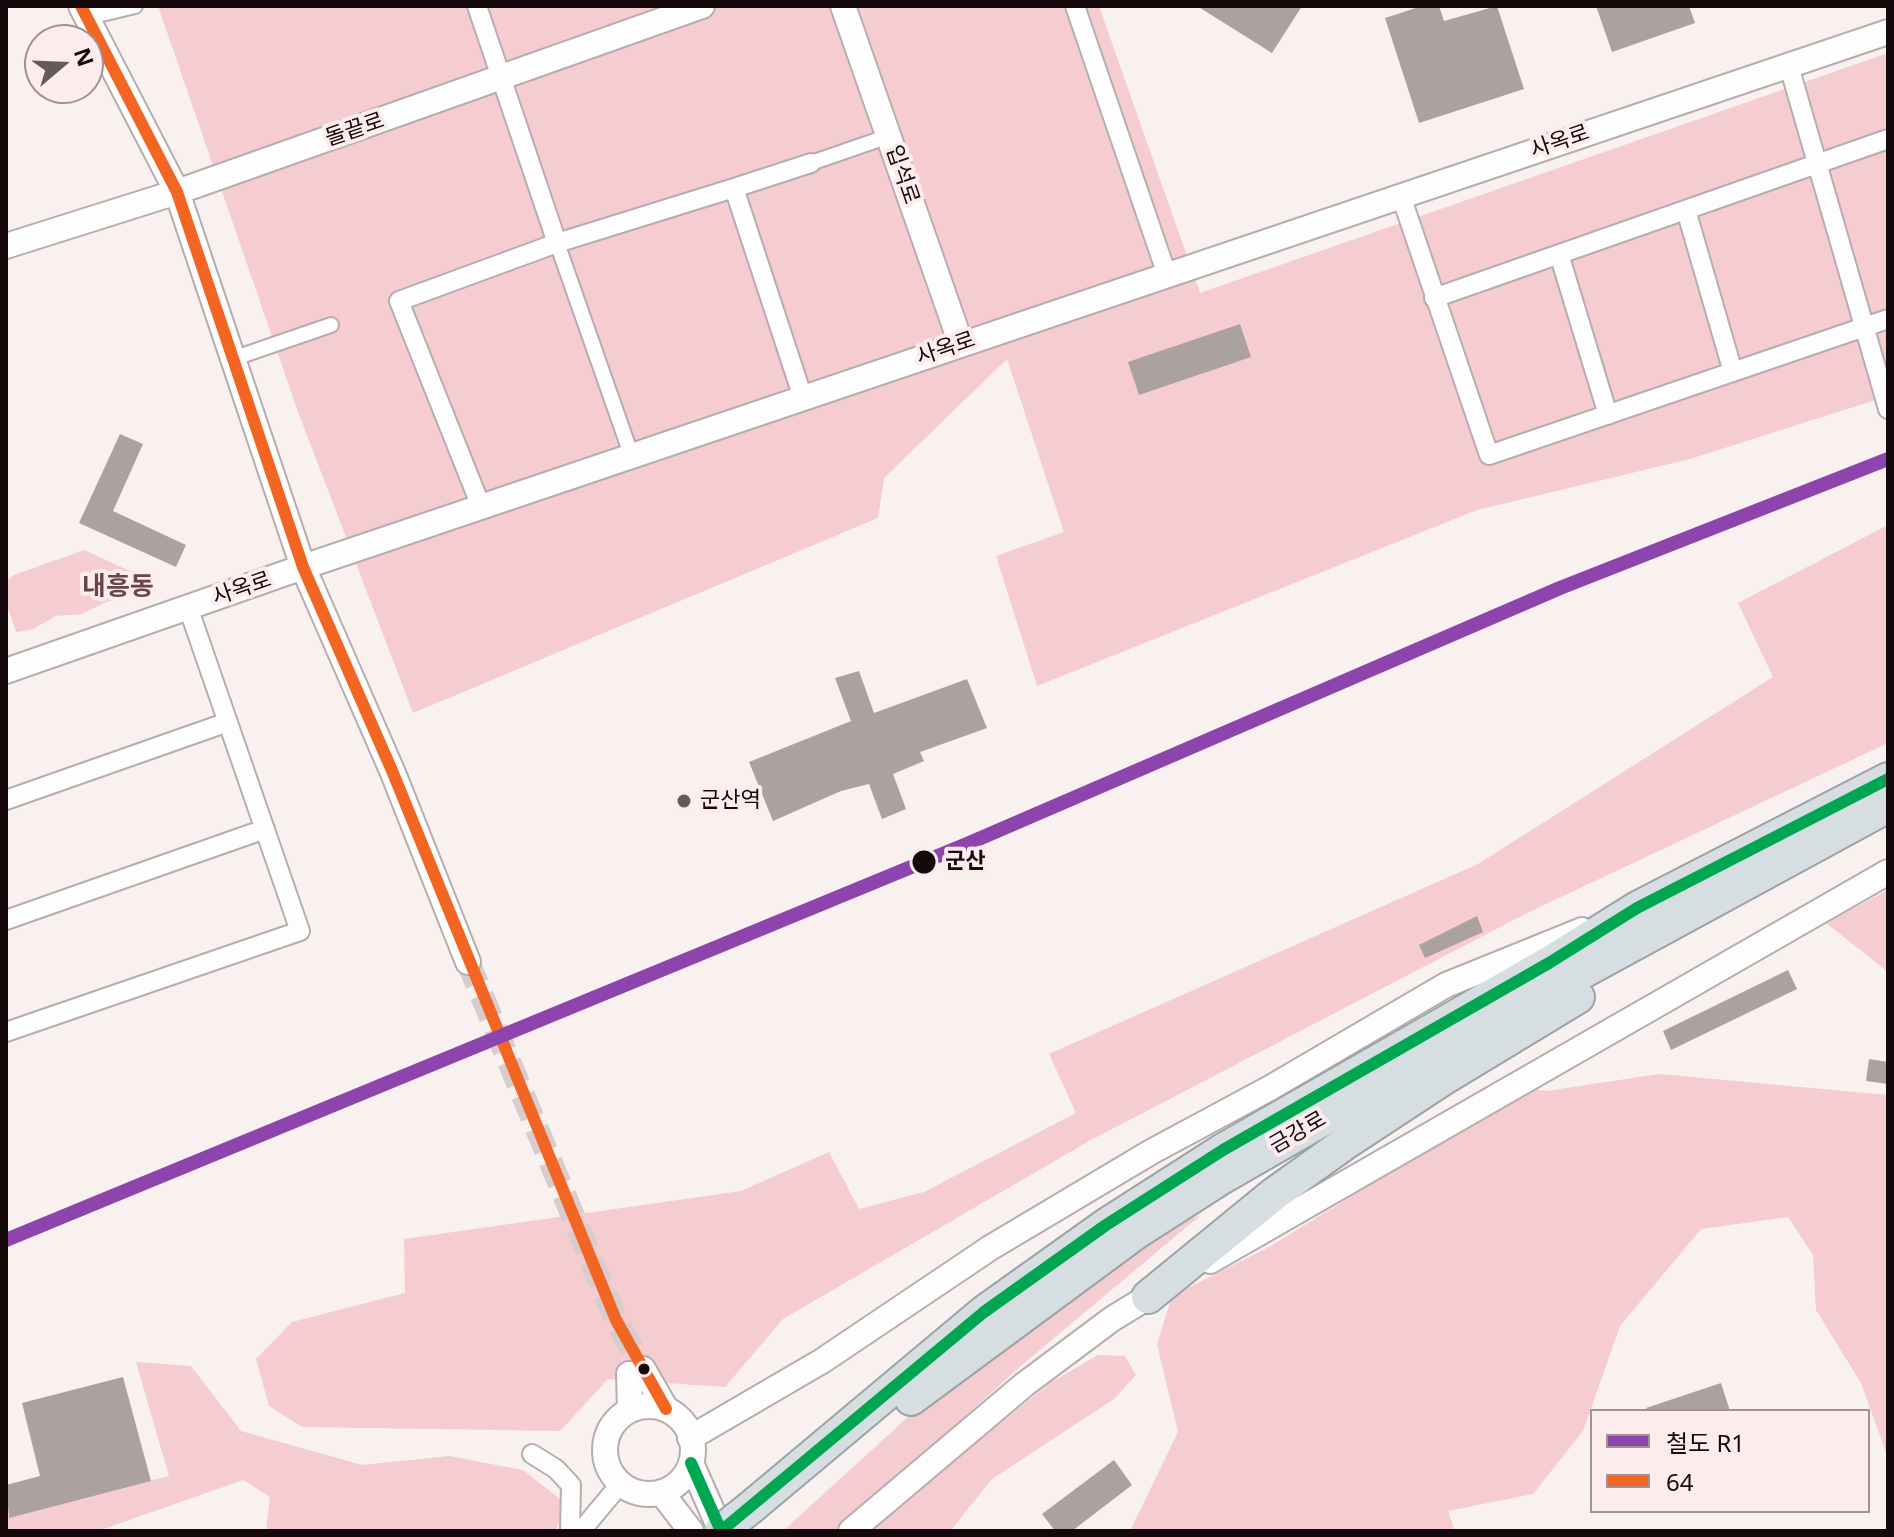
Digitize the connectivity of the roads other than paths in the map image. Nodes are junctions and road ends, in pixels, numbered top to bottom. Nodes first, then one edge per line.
1 (135, 6) edge
2 (477, 6) edge
3 (702, 6) edge
4 (843, 6) edge
5 (1075, 6) edge
6 (83, 12) edge
7 (1888, 32) edge
8 (1789, 66) junction
9 (501, 79) junction
10 (889, 136) junction
11 (1888, 139) edge
12 (811, 163) joint
13 (1817, 164) junction
14 (734, 188) junction
15 (177, 192) junction
16 (1401, 196) junction
17 (1686, 210) junction
18 (557, 243) junction
19 (6, 246) edge
20 (1559, 254) junction
21 (1167, 275) junction
22 (1434, 298) junction
23 (1888, 319) edge
24 (331, 325) dead end
25 (1864, 327) junction
26 (961, 344) junction
27 (232, 359) junction
28 (1733, 372) junction
29 (803, 398) junction
30 (1888, 409) edge
31 (1608, 415) junction
32 (632, 457) junction
33 (482, 509) junction
34 (303, 567) junction
35 (188, 607) junction
36 (6, 671) edge
37 (228, 722) junction
38 (1888, 779) edge
39 (6, 800) edge
40 (1888, 806) edge
41 (1888, 813) edge
42 (265, 829) junction
43 (1888, 872) edge
44 (1637, 908) junction
45 (6, 920) edge
46 (468, 962) tunnel mouth
47 (6, 1032) edge
48 (1148, 1297) junction
49 (666, 1409) junction
50 (630, 1410) junction
51 (690, 1438) junction
52 (532, 1454) dead end
53 (691, 1463) junction
54 (621, 1483) junction
55 (661, 1492) junction
56 (756, 1521) edge
57 (570, 1531) edge
58 (581, 1531) edge
59 (691, 1531) edge
60 (721, 1531) edge
61 (851, 1531) edge

1 - 6 street
2 - 9 street
3 - 9 street, 돌끝로
4 - 10 street, 입석로
5 - 21 street
6 - 15 street
7 - 8 street, 사옥로
8 - 13 street
8 - 16 street, 사옥로
9 - 15 street, 돌끝로
9 - 18 street
10 - 12 street
10 - 26 street, 입석로
11 - 13 street
12 - 14 street
13 - 17 street
13 - 25 street
14 - 18 street
14 - 29 street
15 - 19 street, 돌끝로
15 - 27 street
16 - 21 street, 사옥로
16 - 22 street
17 - 20 street
17 - 28 street
18 - 32 street
18 - 33 street
20 - 22 street
20 - 31 street
21 - 26 street, 사옥로
22 - 31 street
23 - 25 street
24 - 27 street
25 - 28 street
25 - 30 street
26 - 29 street, 사옥로
27 - 34 street
28 - 31 street
29 - 32 street, 사옥로
32 - 33 street, 사옥로
33 - 34 street, 사옥로
34 - 35 street, 사옥로
34 - 46 street
35 - 36 street, 사옥로
35 - 37 street
37 - 39 street
37 - 42 street
38 - 44 highway, 금강로
40 - 56 highway, 금강로
41 - 48 highway
42 - 45 street
42 - 47 street
43 - 48 street
44 - 51 street
44 - 56 highway, 금강로
48 - 61 street
49 - 50 street
49 - 50 street
49 - 51 street
50 - 54 street
51 - 53 street
52 - 57 street
53 - 55 street
53 - 60 street
54 - 55 street
54 - 58 street
55 - 59 street
56 - 60 highway, 금강로, bridge

